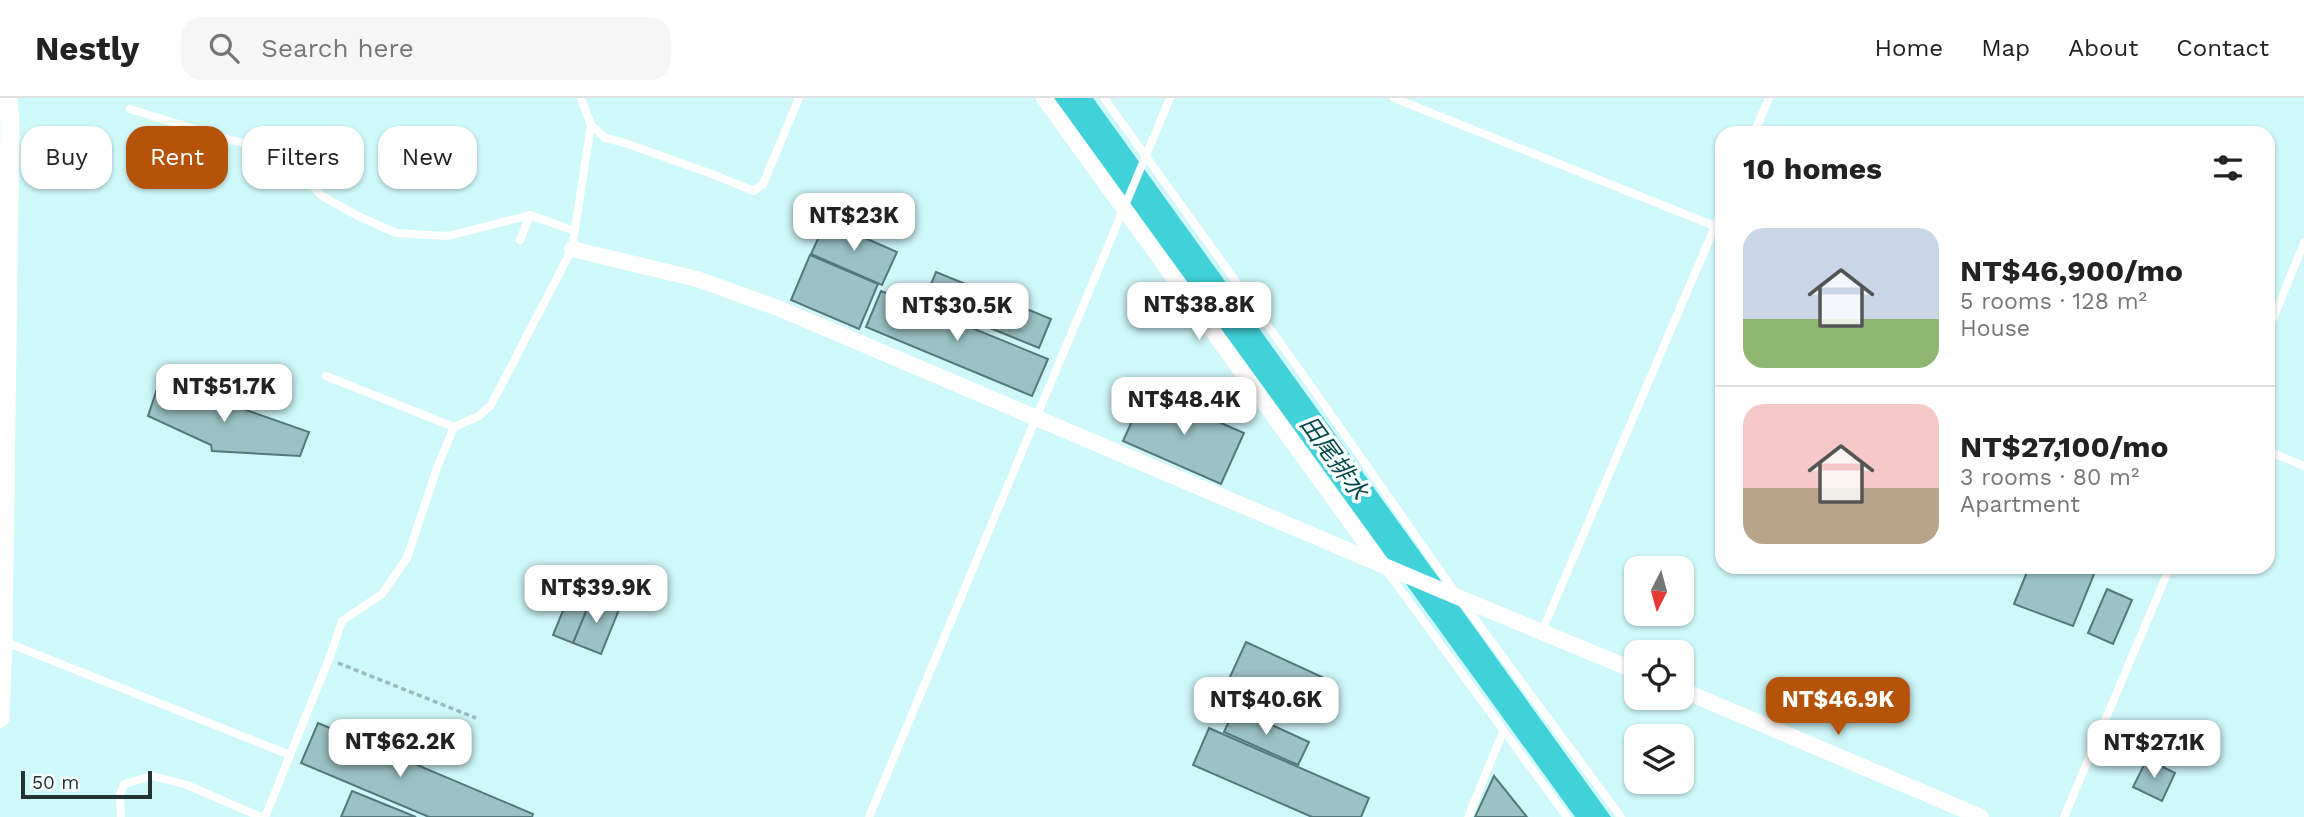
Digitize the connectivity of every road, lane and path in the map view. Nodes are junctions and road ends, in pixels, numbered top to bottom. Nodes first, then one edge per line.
1 (8, 98) edge
2 (581, 98) edge
3 (799, 98) edge
4 (1044, 98) edge
5 (1104, 98) edge
6 (1170, 98) edge
7 (1394, 98) edge
8 (1769, 98) edge
9 (131, 109) dead end
10 (591, 125) junction
11 (1757, 126) edge
12 (1147, 155) junction
13 (1124, 206) junction
14 (530, 215) junction
15 (1715, 226) edge
16 (575, 231) junction
17 (1715, 237) edge
18 (520, 240) dead end
19 (2304, 243) edge
20 (572, 249) junction
21 (2275, 314) edge
22 (326, 376) dead end
23 (1036, 416) junction
24 (454, 427) junction
25 (2275, 454) edge
26 (2304, 466) edge
27 (1382, 565) junction
28 (2167, 574) edge
29 (1460, 598) junction
30 (1542, 631) junction
31 (3, 640) junction
32 (329, 659) junction
33 (1624, 666) edge
34 (1694, 695) edge
35 (0, 718) edge
36 (476, 718) dead end
37 (1503, 732) junction
38 (290, 755) junction
39 (121, 817) edge
40 (263, 817) edge
41 (869, 817) edge
42 (1468, 817) edge
43 (1567, 817) edge
44 (1621, 817) edge
45 (1981, 817) edge
46 (2064, 817) edge

1 - 31 street
2 - 10 lane
3 - 10 lane
4 - 13 street
5 - 12 lane
6 - 12 lane
7 - 15 lane
8 - 11 lane
9 - 14 lane
10 - 16 lane
12 - 13 lane
12 - 29 lane
13 - 23 lane
13 - 27 street
14 - 16 lane
14 - 18 lane
16 - 20 lane
17 - 30 lane
19 - 21 lane
20 - 23 street
20 - 24 lane
22 - 24 lane
23 - 27 street
23 - 41 lane
24 - 32 lane
25 - 26 lane
27 - 29 street
27 - 37 lane
28 - 46 lane
29 - 30 street
29 - 44 lane
30 - 33 street
31 - 35 street
31 - 38 lane
32 - 36 path
32 - 38 lane
34 - 45 street
37 - 42 lane
37 - 43 lane
38 - 40 lane
39 - 40 lane

